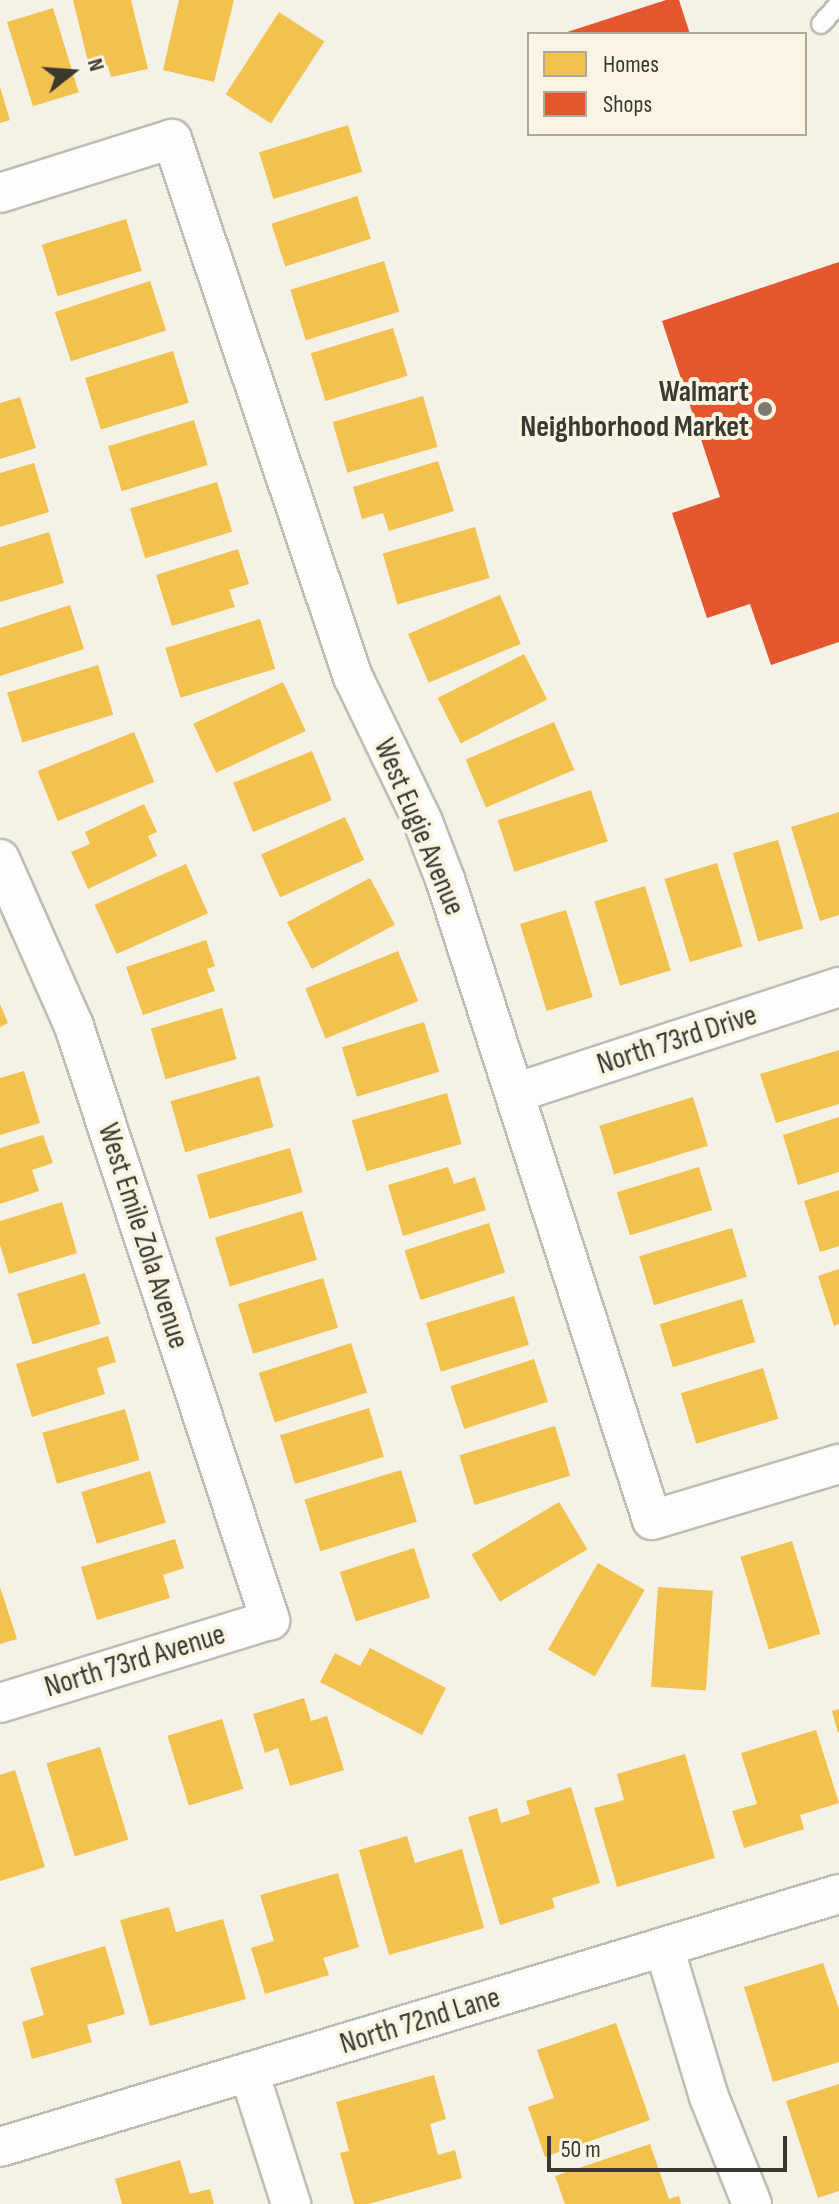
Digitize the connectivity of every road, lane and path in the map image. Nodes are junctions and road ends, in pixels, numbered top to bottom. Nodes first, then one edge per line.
1 (839, 4) edge
2 (821, 24) dead end
3 (0, 193) edge
4 (0, 859) edge
5 (839, 987) edge
6 (515, 1093) junction
7 (839, 1464) edge
8 (270, 1620) joint
9 (0, 1703) edge
10 (839, 1894) edge
11 (664, 1947) junction
12 (249, 2072) junction
13 (0, 2147) edge
14 (291, 2204) edge
15 (752, 2204) edge

1 - 2 lane
3 - 6 street, West Eugie Avenue
4 - 8 street, West Emile Zola Avenue
5 - 6 street, North 73rd Drive
6 - 7 street, West Eugie Avenue
8 - 9 street, North 73rd Avenue
10 - 11 street, North 72nd Lane
11 - 12 street, North 72nd Lane
11 - 15 street
12 - 13 street, North 72nd Lane
12 - 14 street

